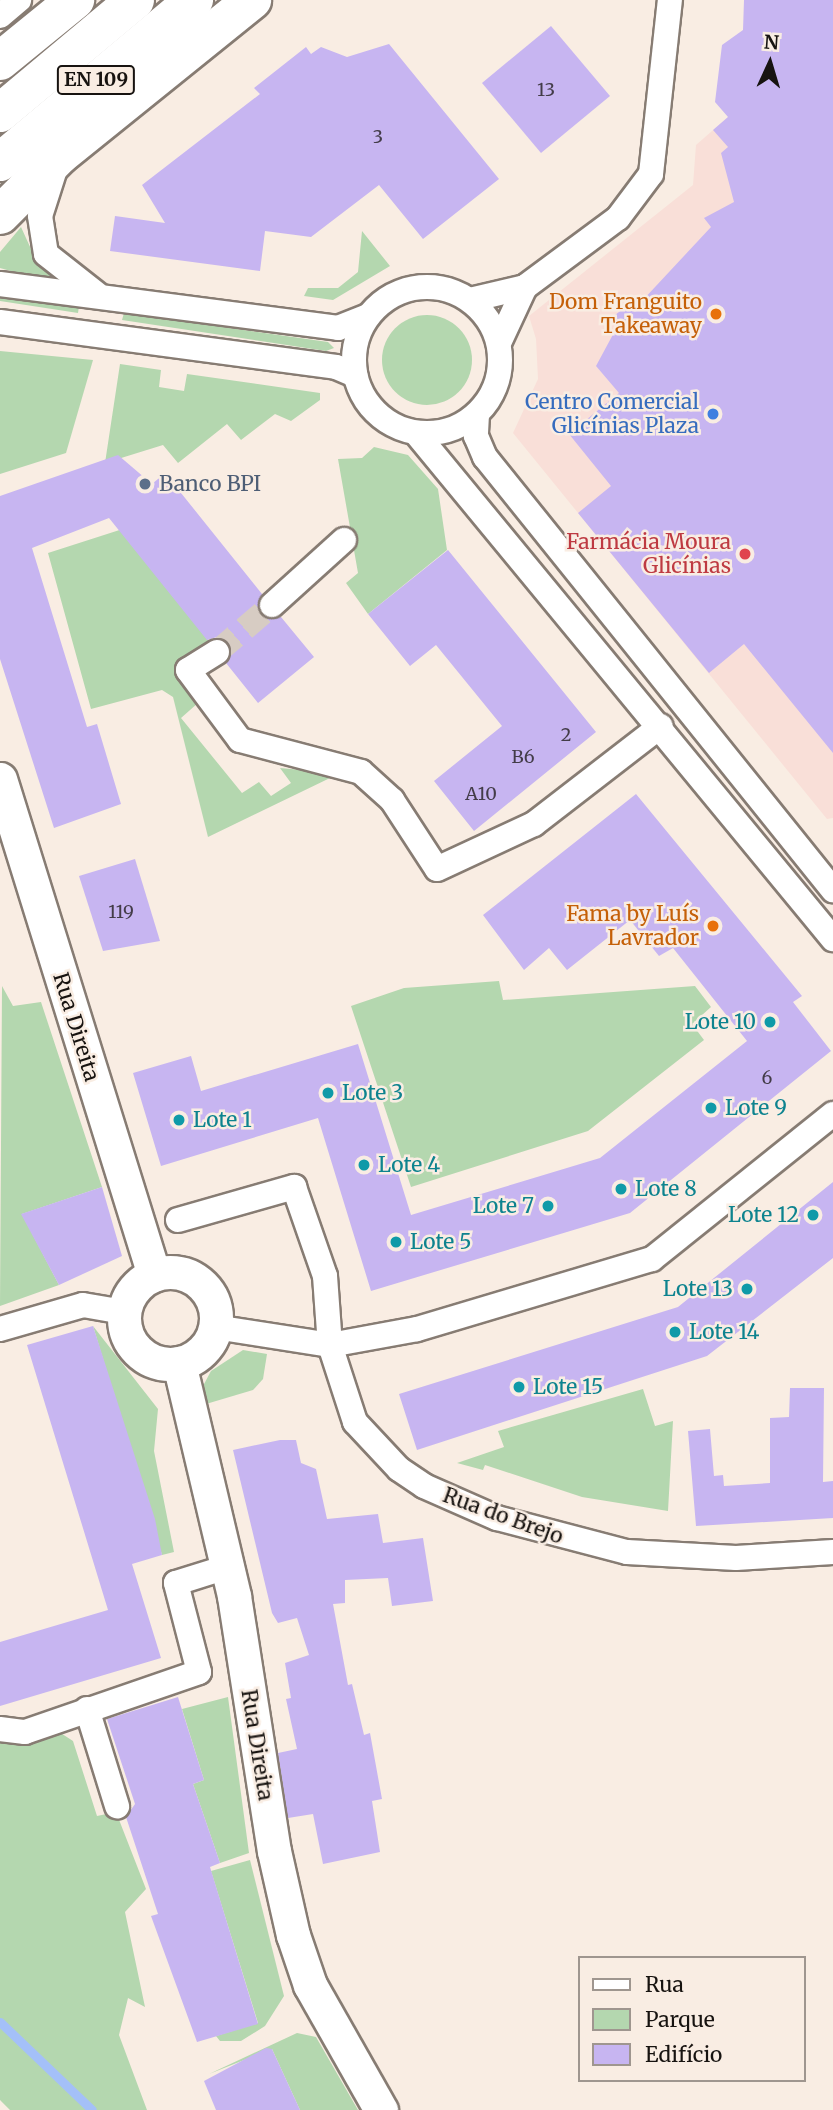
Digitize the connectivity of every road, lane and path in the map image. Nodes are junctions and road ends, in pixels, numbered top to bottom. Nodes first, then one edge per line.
1 (19, 0) edge
2 (75, 0) edge
3 (135, 0) edge
4 (194, 0) edge
5 (252, 0) edge
6 (670, 0) edge
7 (0, 16) edge
8 (0, 61) edge
9 (0, 113) edge
10 (60, 155) junction
11 (0, 162) edge
12 (0, 215) edge
13 (0, 284) edge
14 (525, 287) junction
15 (97, 294) junction
16 (470, 300) junction
17 (368, 316) junction
18 (0, 322) edge
19 (499, 343) junction
20 (355, 375) junction
21 (477, 414) junction
22 (416, 433) junction
23 (344, 540) dead end
24 (272, 605) tunnel mouth
25 (217, 652) tunnel mouth
26 (661, 726) junction
27 (713, 745) junction
28 (691, 764) junction
29 (1, 786) edge
30 (833, 890) edge
31 (833, 939) edge
32 (833, 1114) edge
33 (178, 1220) dead end
34 (154, 1275) junction
35 (124, 1312) junction
36 (215, 1327) junction
37 (0, 1329) edge
38 (330, 1345) junction
39 (179, 1363) junction
40 (833, 1552) edge
41 (227, 1567) junction
42 (87, 1709) junction
43 (0, 1730) edge
44 (117, 1806) dead end
45 (381, 2110) edge

1 - 7 street
2 - 8 main road
3 - 9 main road, EN 109
4 - 11 main road, EN 109
5 - 10 main road
6 - 14 street
10 - 12 main road
10 - 15 street
13 - 15 street
14 - 16 street
14 - 19 street
15 - 17 street
16 - 17 street
16 - 19 street
17 - 20 street
18 - 20 street
19 - 21 street
20 - 22 street
21 - 22 street
21 - 27 street
22 - 26 street
23 - 24 street
25 - 26 street
26 - 28 street
27 - 28 street
27 - 30 street
28 - 31 street
29 - 34 main road, Rua Direita
32 - 38 street
33 - 38 street, Rua do Brejo
34 - 35 main road
34 - 36 main road
35 - 37 street
35 - 39 main road
36 - 38 street
36 - 39 main road
38 - 40 street, Rua do Brejo
39 - 41 main road, Rua Direita
41 - 42 street
41 - 45 main road, Rua Direita
42 - 43 street
42 - 44 street

